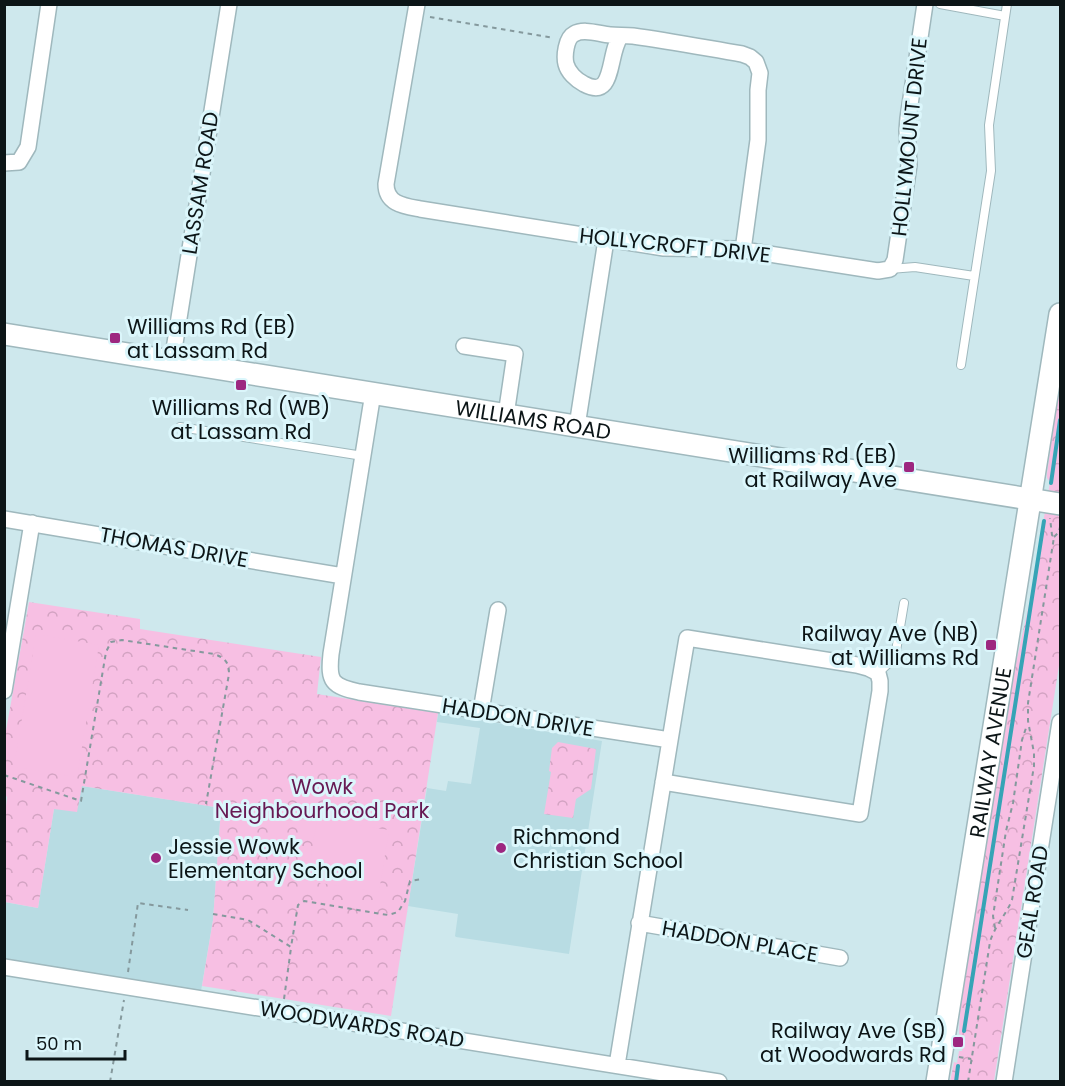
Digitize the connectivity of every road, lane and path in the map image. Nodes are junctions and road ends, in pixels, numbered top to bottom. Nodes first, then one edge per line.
1 (49, 4) edge
2 (229, 4) edge
3 (925, 4) edge
4 (940, 4) edge
5 (1007, 4) edge
6 (416, 10) edge
7 (1005, 16) junction
8 (621, 36) junction
9 (568, 40) junction
10 (4, 163) edge
11 (606, 240) junction
12 (743, 250) junction
13 (890, 269) junction
14 (974, 276) junction
15 (1060, 314) edge
16 (4, 334) edge
17 (464, 346) dead end
18 (172, 362) junction
19 (961, 365) dead end
20 (373, 393) junction
21 (506, 415) junction
22 (577, 426) junction
23 (180, 427) dead end
24 (363, 456) junction
25 (1031, 499) junction
26 (1060, 504) edge
27 (4, 519) edge
28 (1050, 522) dead end
29 (32, 524) junction
30 (1060, 528) edge
31 (1054, 537) junction
32 (343, 576) junction
33 (904, 603) dead end
34 (498, 610) dead end
35 (878, 673) junction
36 (4, 691) edge
37 (482, 711) junction
38 (1060, 722) edge
39 (1028, 724) junction
40 (670, 740) junction
41 (4, 775) edge
42 (1056, 778) edge
43 (663, 782) junction
44 (206, 804) dead end
45 (423, 879) dead end
46 (188, 910) dead end
47 (213, 914) dead end
48 (639, 923) junction
49 (995, 928) junction
50 (291, 947) junction
51 (840, 958) dead end
52 (4, 968) edge
53 (127, 976) dead end
54 (125, 994) dead end
55 (282, 1011) junction
56 (958, 1057) dead end
57 (971, 1059) junction
58 (617, 1065) junction
59 (691, 1079) edge
60 (110, 1082) edge
61 (719, 1082) edge
62 (937, 1082) edge
63 (968, 1082) edge
64 (1004, 1082) edge

1 - 10 street
2 - 18 street, LASSAM ROAD
3 - 13 street, HOLLYMOUNT DRIVE
4 - 7 lane
5 - 7 lane
6 - 9 path
6 - 11 street, HOLLYCROFT DRIVE
7 - 14 lane
8 - 9 street
8 - 9 street
8 - 12 street
11 - 12 street, HOLLYCROFT DRIVE
11 - 22 street
12 - 13 street, HOLLYCROFT DRIVE
13 - 14 lane
14 - 19 lane
15 - 25 street, RAILWAY AVENUE
16 - 18 street, WILLIAMS ROAD
17 - 21 street
18 - 20 street, WILLIAMS ROAD
20 - 21 street, WILLIAMS ROAD
20 - 24 street, HADDON DRIVE
21 - 22 street, WILLIAMS ROAD
22 - 25 street, WILLIAMS ROAD
23 - 24 lane
24 - 32 street, HADDON DRIVE
25 - 26 street, WILLIAMS ROAD
25 - 62 street, RAILWAY AVENUE
27 - 29 street, THOMAS DRIVE
28 - 31 path
29 - 32 street, THOMAS DRIVE
29 - 36 street
30 - 31 path
31 - 39 path
32 - 37 street, HADDON DRIVE
33 - 35 lane
34 - 37 street
35 - 40 street
35 - 43 street
37 - 40 street, HADDON DRIVE
38 - 42 street, GEAL ROAD
39 - 49 path
39 - 49 path
40 - 43 street
41 - 44 path
42 - 64 street, GEAL ROAD
43 - 48 street
45 - 50 path
46 - 53 path
47 - 50 path
48 - 51 street, HADDON PLACE
48 - 58 street
49 - 57 path
50 - 55 path
52 - 55 street, WOODWARDS ROAD
54 - 60 path
55 - 58 street, WOODWARDS ROAD
56 - 57 path
57 - 63 path
58 - 59 street, WOODWARDS ROAD
59 - 61 street, WOODWARDS ROAD

